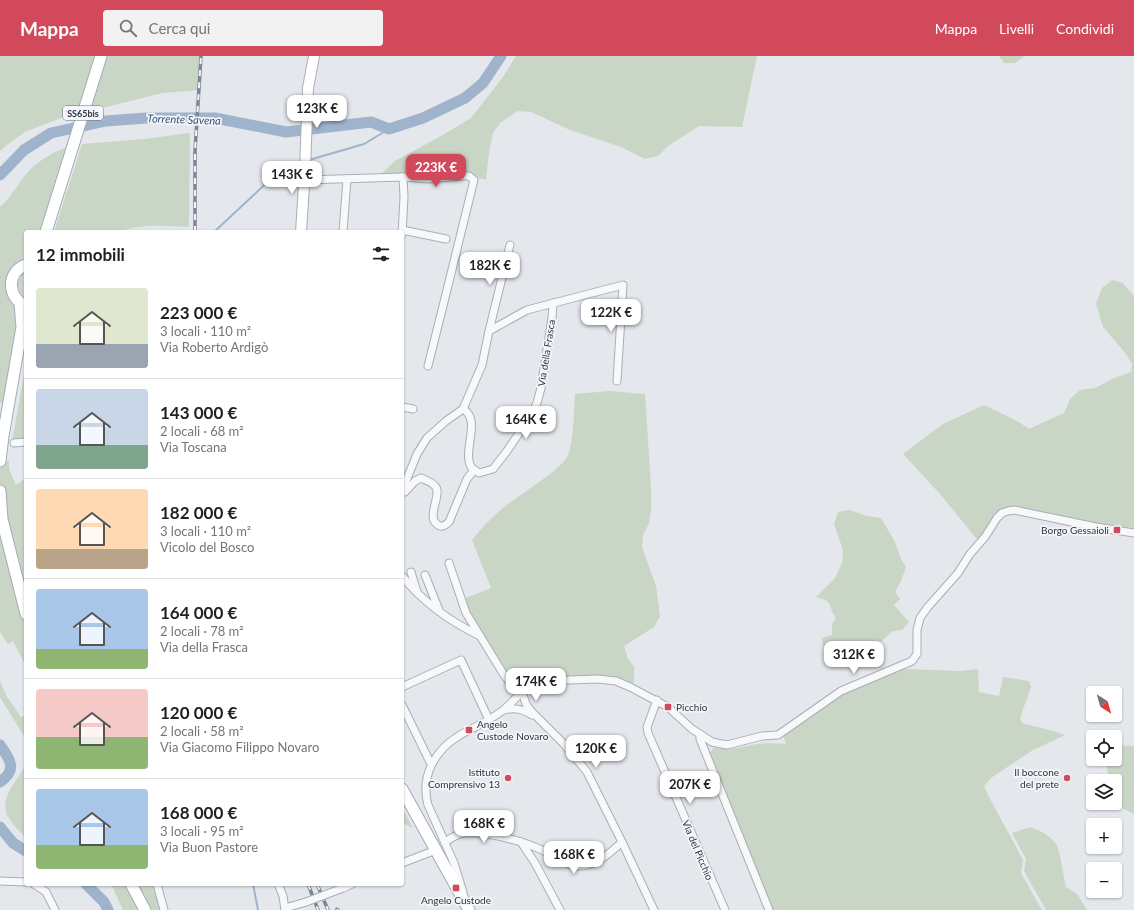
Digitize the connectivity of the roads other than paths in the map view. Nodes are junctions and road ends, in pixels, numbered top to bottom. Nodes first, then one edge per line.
1 (102, 56) edge
2 (314, 56) edge
3 (305, 175) junction
4 (403, 177) junction
5 (347, 179) junction
6 (47, 230) edge
7 (301, 230) edge
8 (343, 230) edge
9 (402, 230) edge
10 (404, 232) edge
11 (446, 239) dead end
12 (510, 245) dead end
13 (24, 266) edge
14 (553, 303) junction
15 (23, 304) edge
16 (24, 323) edge
17 (489, 331) junction
18 (428, 366) dead end
19 (617, 381) dead end
20 (404, 407) edge
21 (413, 409) dead end
22 (462, 409) junction
23 (24, 442) edge
24 (14, 443) dead end
25 (0, 461) edge
26 (474, 470) junction
27 (404, 486) edge
28 (0, 491) edge
29 (404, 492) edge
30 (1134, 533) edge
31 (449, 563) dead end
32 (411, 572) dead end
33 (425, 575) dead end
34 (404, 578) edge
35 (418, 594) junction
36 (24, 606) edge
37 (439, 610) junction
38 (480, 636) junction
39 (404, 686) edge
40 (522, 692) junction
41 (657, 700) junction
42 (404, 709) edge
43 (503, 711) junction
44 (537, 718) junction
45 (488, 720) junction
46 (700, 734) junction
47 (431, 764) junction
48 (404, 793) edge
49 (445, 842) junction
50 (521, 842) junction
51 (622, 842) junction
52 (436, 850) junction
53 (404, 862) edge
54 (450, 866) junction
55 (0, 880) edge
56 (24, 882) edge
57 (37, 886) edge
58 (133, 886) edge
59 (158, 886) edge
60 (279, 886) edge
61 (347, 886) edge
62 (285, 909) edge
63 (55, 910) edge
64 (145, 910) edge
65 (164, 910) edge
66 (469, 910) edge
67 (560, 910) edge
68 (654, 910) edge
69 (725, 910) edge
70 (769, 910) edge

1 - 6 main road, SS65bis
2 - 3 main road
3 - 5 street
3 - 7 main road
4 - 5 street
4 - 9 street
4 - 18 street
5 - 8 street
10 - 11 street
12 - 17 street
13 - 15 main road
14 - 17 street
14 - 19 street
14 - 26 street, Via della Frasca
15 - 16 main road
16 - 25 main road
17 - 22 street
20 - 21 street
22 - 26 street
22 - 27 street
23 - 24 street
26 - 29 street
28 - 36 main road
30 - 46 street
31 - 38 street
32 - 35 street
33 - 37 street
34 - 35 street
35 - 37 street
37 - 38 street
38 - 40 street
39 - 45 street
40 - 41 street
40 - 43 street
40 - 44 street
41 - 46 street
41 - 69 street, Via del Picchio
42 - 47 street
43 - 44 street
43 - 45 street
44 - 51 street
45 - 47 street
46 - 70 street
47 - 49 street
48 - 52 main road
49 - 50 street
49 - 54 street
50 - 51 street
50 - 67 street
51 - 68 street
52 - 53 street
52 - 54 main road
54 - 66 main road
55 - 56 street
57 - 63 street
58 - 64 main road
59 - 65 street
60 - 62 street
61 - 62 street, bridge

